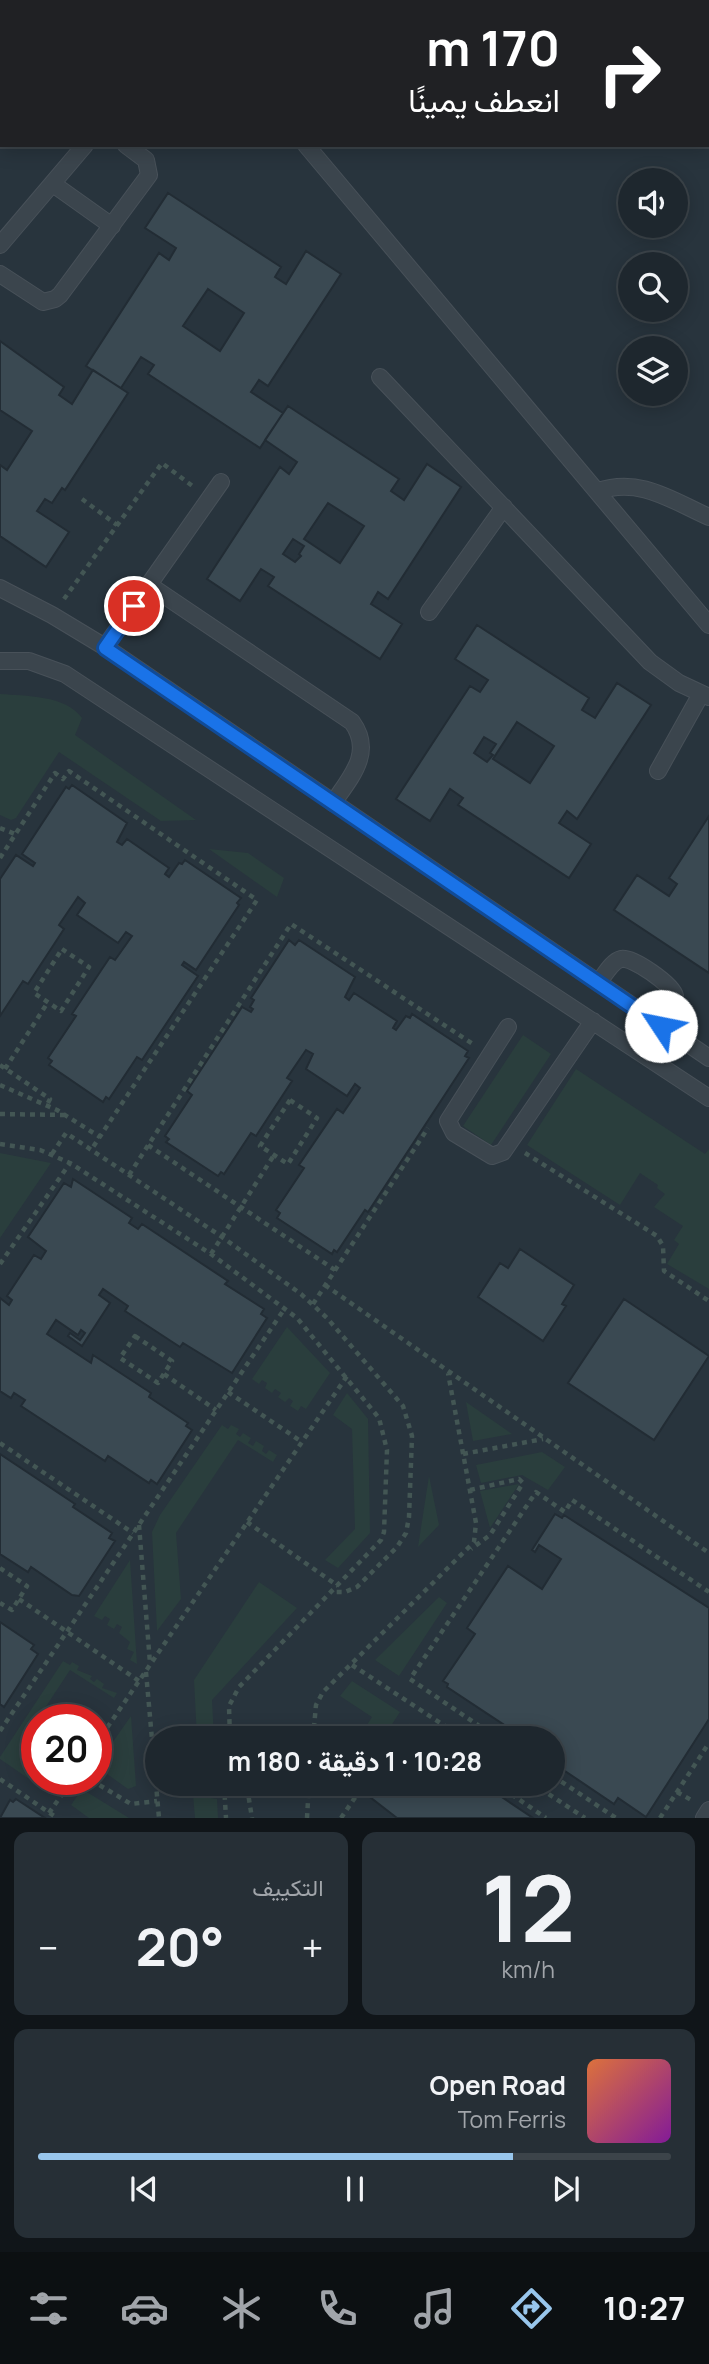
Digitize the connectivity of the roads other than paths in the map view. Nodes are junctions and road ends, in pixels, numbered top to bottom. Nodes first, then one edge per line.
1 (83, 147) edge
2 (129, 147) edge
3 (308, 147) edge
4 (53, 184) junction
5 (112, 226) junction
6 (0, 245) edge
7 (0, 274) edge
8 (380, 377) dead end
9 (221, 482) dead end
10 (598, 491) junction
11 (504, 507) junction
12 (709, 517) edge
13 (149, 585) junction
14 (4, 595) edge
15 (429, 612) dead end
16 (709, 625) edge
17 (105, 648) junction
18 (0, 661) edge
19 (705, 696) edge
20 (658, 771) dead end
21 (333, 803) junction
22 (598, 983) junction
23 (593, 1021) junction
24 (661, 1026) junction
25 (508, 1027) dead end
26 (709, 1058) edge
27 (709, 1098) edge
28 (709, 1810) edge
29 (704, 1818) edge

1 - 4 lane
2 - 5 lane
3 - 10 lane
4 - 5 lane
4 - 6 lane
5 - 7 lane
8 - 11 lane
9 - 13 lane
10 - 12 lane
10 - 16 lane
11 - 15 lane
11 - 19 lane
13 - 17 lane
13 - 21 lane
14 - 17 lane
17 - 21 lane
18 - 23 lane
19 - 20 lane
21 - 22 lane
22 - 24 lane
22 - 24 lane
23 - 25 lane
23 - 27 lane
24 - 26 lane
28 - 29 lane

